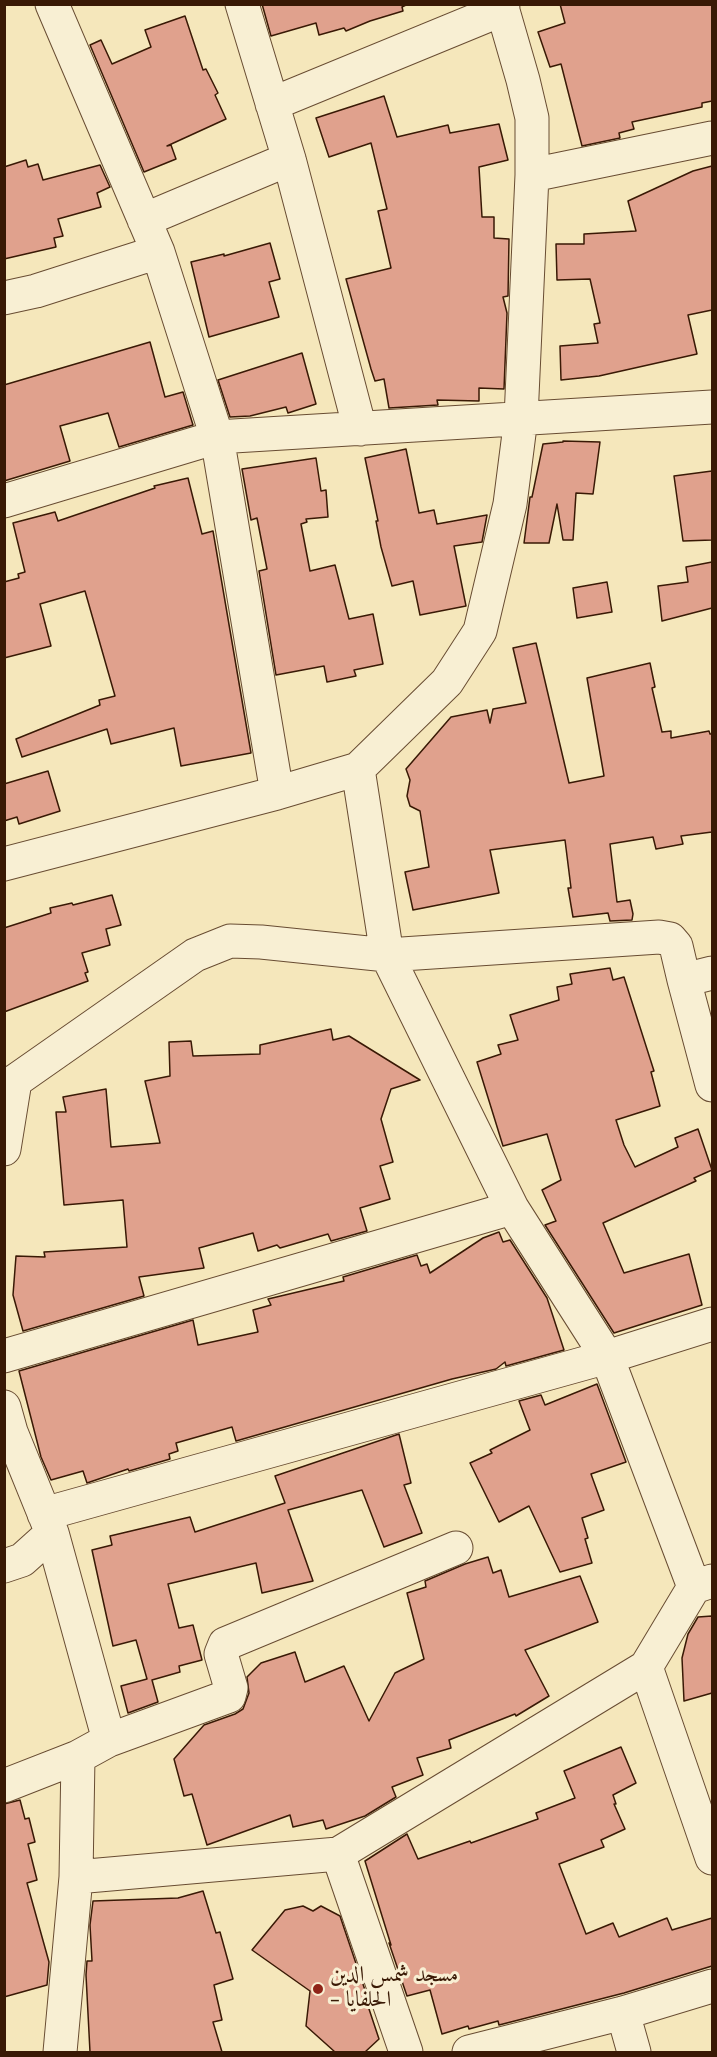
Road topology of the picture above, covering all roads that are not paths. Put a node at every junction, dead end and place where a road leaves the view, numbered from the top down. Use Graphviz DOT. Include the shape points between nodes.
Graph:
graph roads {
  1 [pos="52,4"];
  2 [pos="242,4"];
  3 [pos="502,7"];
  4 [pos="272,104"];
  5 [pos="712,138"];
  6 [pos="289,159"];
  7 [pos="532,175"];
  8 [pos="144,220"];
  9 [pos="158,252"];
  10 [pos="4,298"];
  11 [pos="712,407"];
  12 [pos="521,418"];
  13 [pos="360,429"];
  14 [pos="217,437"];
  15 [pos="4,501"];
  16 [pos="358,769"];
  17 [pos="278,793"];
  18 [pos="4,864"];
  19 [pos="387,955"];
  20 [pos="698,977"];
  21 [pos="10,1083"];
  22 [pos="712,1084"];
  23 [pos="4,1149"];
  24 [pos="512,1208"];
  25 [pos="712,1324"];
  26 [pos="4,1356"];
  27 [pos="607,1357"];
  28 [pos="4,1407"];
  29 [pos="48,1524"];
  30 [pos="456,1548"];
  31 [pos="4,1566"];
  32 [pos="703,1584"];
  33 [pos="646,1667"];
  34 [pos="109,1740"];
  35 [pos="78,1757"];
  36 [pos="4,1786"];
  37 [pos="338,1854"];
  38 [pos="712,1858"];
  39 [pos="76,1877"];
  40 [pos="712,1986"];
  41 [pos="623,2013"];
  42 [pos="60,2052"];
  43 [pos="406,2052"];
  44 [pos="469,2052"];
  45 [pos="634,2052"];
  1 -- 8 [label="street"];
  2 -- 4 [label="street"];
  3 -- 4 [label="street"];
  3 -- 7 [label="street" via="532,118"];
  4 -- 6 [label="street"];
  5 -- 7 [label="street"];
  6 -- 8 [label="street"];
  6 -- 13 [label="street"];
  7 -- 12 [label="street"];
  8 -- 9 [label="street"];
  9 -- 10 [label="street"];
  9 -- 14 [label="street"];
  11 -- 12 [label="street"];
  12 -- 13 [label="street"];
  12 -- 16 [label="street" via="510,504 480,631 447,682"];
  13 -- 14 [label="street"];
  14 -- 15 [label="street"];
  14 -- 17 [label="street"];
  16 -- 17 [label="street"];
  16 -- 19 [label="street"];
  17 -- 18 [label="street"];
  19 -- 20 [label="street" via="659,937 670,939"];
  19 -- 21 [label="street" via="230,941 195,955"];
  19 -- 24 [label="street"];
  20 -- 22 [label="street"];
  21 -- 23 [label="street"];
  24 -- 26 [label="street"];
  24 -- 27 [label="street"];
  25 -- 27 [label="street"];
  27 -- 29 [label="street"];
  27 -- 32 [label="street"];
  28 -- 29 [label="street"];
  29 -- 31 [label="street" via="22,1560"];
  29 -- 34 [label="street"];
  30 -- 34 [label="street" via="225,1644 220,1654 231,1688 229,1696"];
  32 -- 33 [label="street"];
  33 -- 37 [label="street"];
  33 -- 38 [label="street"];
  34 -- 35 [label="street"];
  35 -- 36 [label="street"];
  35 -- 39 [label="street"];
  37 -- 39 [label="street"];
  37 -- 43 [label="street"];
  39 -- 42 [label="street"];
  40 -- 41 [label="street"];
  41 -- 44 [label="street"];
  41 -- 45 [label="street"];
}
